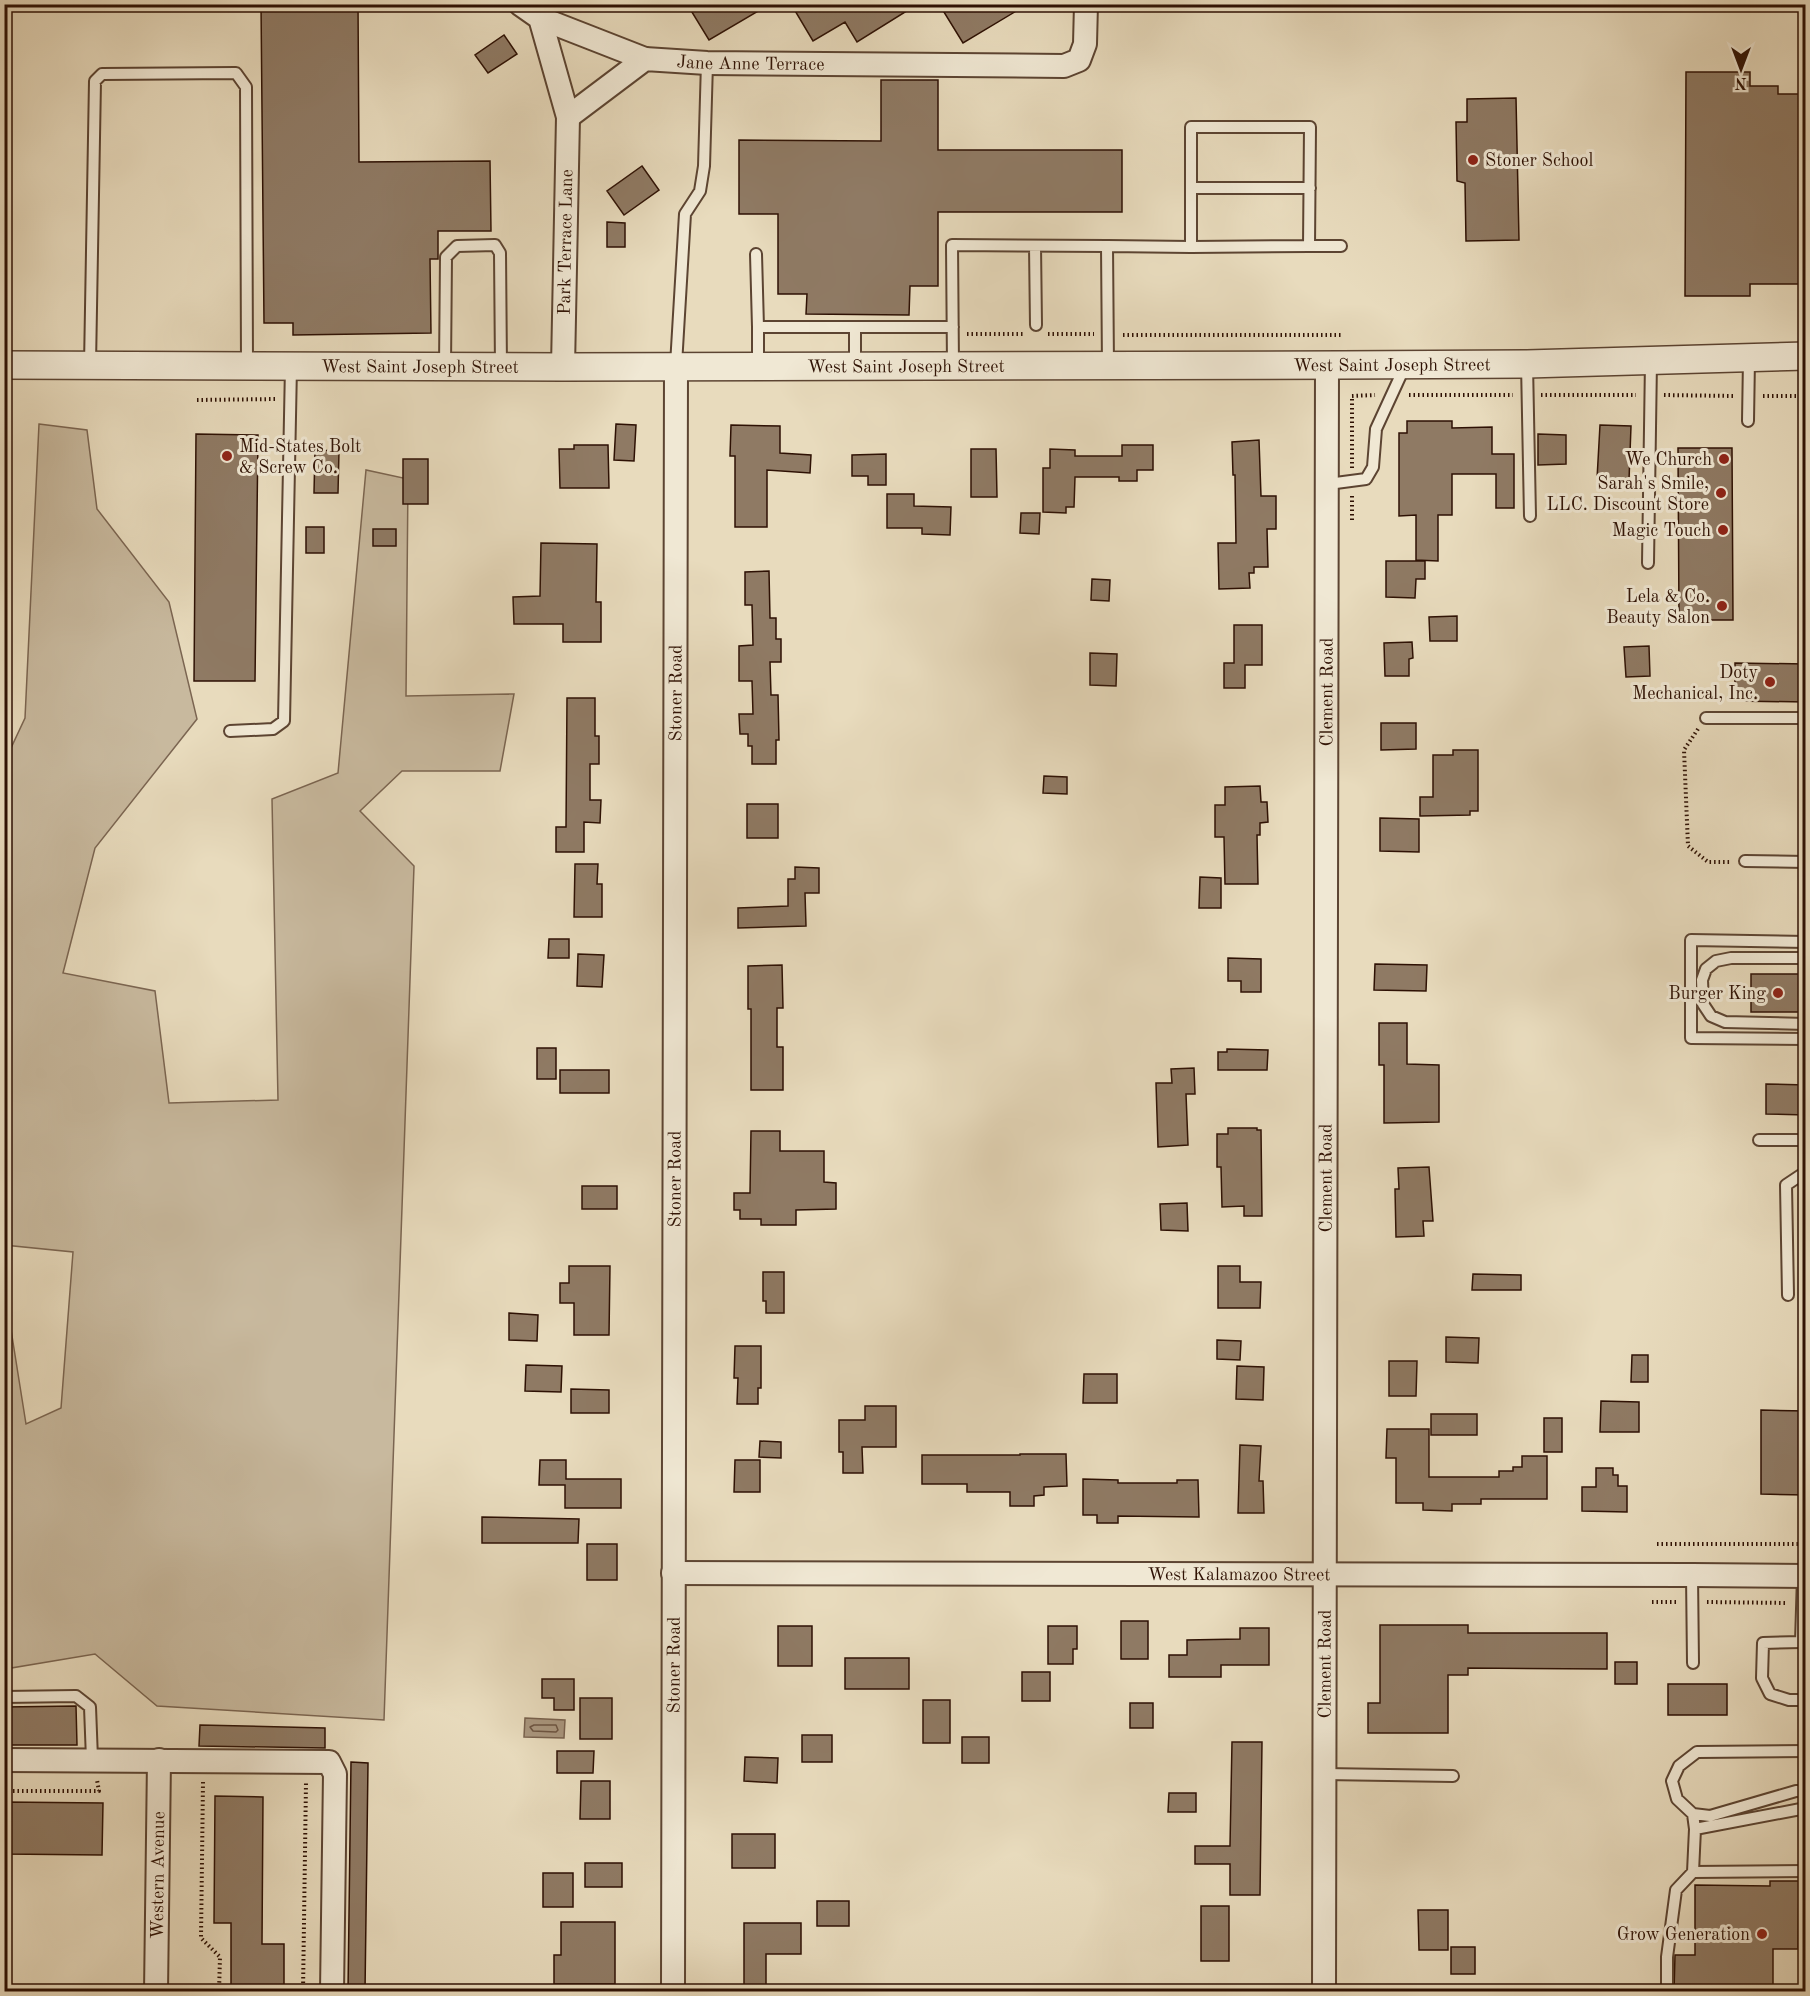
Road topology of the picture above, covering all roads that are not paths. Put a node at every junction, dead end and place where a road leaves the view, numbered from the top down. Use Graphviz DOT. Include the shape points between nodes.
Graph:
graph roads {
  1 [pos="520,4"];
  2 [pos="1086,4"];
  3 [pos="540,18"];
  4 [pos="645,59"];
  5 [pos="707,63"];
  6 [pos="568,117"];
  7 [pos="1191,188"];
  8 [pos="1310,188"];
  9 [pos="1035,246"];
  10 [pos="1107,246"];
  11 [pos="1309,246"];
  12 [pos="1341,246"];
  13 [pos="1191,247"];
  14 [pos="756,254"];
  15 [pos="1036,325"];
  16 [pos="758,327"];
  17 [pos="855,327"];
  18 [pos="953,331"];
  19 [pos="1806,356"];
  20 [pos="1749,359"];
  21 [pos="1651,361"];
  22 [pos="1406,363"];
  23 [pos="1327,364"];
  24 [pos="1527,364"];
  25 [pos="4,365"];
  26 [pos="855,365"];
  27 [pos="953,365"];
  28 [pos="1108,365"];
  29 [pos="90,366"];
  30 [pos="248,366"];
  31 [pos="291,366"];
  32 [pos="445,366"];
  33 [pos="676,366"];
  34 [pos="758,366"];
  35 [pos="501,367"];
  36 [pos="562,367"];
  37 [pos="1748,421"];
  38 [pos="1328,484"];
  39 [pos="1530,516"];
  40 [pos="1648,563"];
  41 [pos="1706,718"];
  42 [pos="1806,718"];
  43 [pos="230,731"];
  44 [pos="1745,861"];
  45 [pos="1806,862"];
  46 [pos="1806,942"];
  47 [pos="1806,958"];
  48 [pos="1806,1024"];
  49 [pos="1806,1039"];
  50 [pos="1759,1140"];
  51 [pos="1806,1140"];
  52 [pos="1806,1174"];
  53 [pos="1788,1295"];
  54 [pos="673,1574"];
  55 [pos="1692,1575"];
  56 [pos="1325,1576"];
  57 [pos="1804,1576"];
  58 [pos="1803,1642"];
  59 [pos="1693,1663"];
  60 [pos="4,1697"];
  61 [pos="1806,1700"];
  62 [pos="1806,1751"];
  63 [pos="92,1759"];
  64 [pos="4,1760"];
  65 [pos="159,1760"];
  66 [pos="1324,1774"];
  67 [pos="1453,1776"];
  68 [pos="1806,1791"];
  69 [pos="1806,1808"];
  70 [pos="1693,1814"];
  71 [pos="1695,1829"];
  72 [pos="1806,1871"];
  73 [pos="1693,1872"];
  74 [pos="156,1992"];
  75 [pos="332,1992"];
  76 [pos="673,1992"];
  77 [pos="1324,1992"];
  78 [pos="1667,1992"];
  1 -- 3 [label="street"];
  2 -- 5 [label="street, Jane Anne Terrace" via="1085,44 1079,60 1064,66"];
  3 -- 4 [label="street, Jane Anne Terrace"];
  3 -- 6 [label="street"];
  4 -- 5 [label="street, Jane Anne Terrace"];
  4 -- 6 [label="street"];
  5 -- 33 [label="lane" via="704,166 700,191 685,214"];
  6 -- 36 [label="street, Park Terrace Lane"];
  7 -- 8 [label="lane"];
  7 -- 8 [label="lane" via="1191,127 1310,127"];
  7 -- 13 [label="lane"];
  8 -- 11 [label="lane"];
  9 -- 10 [label="lane"];
  9 -- 15 [label="lane"];
  9 -- 18 [label="lane" via="952,245"];
  10 -- 13 [label="lane"];
  10 -- 28 [label="lane"];
  11 -- 12 [label="lane"];
  11 -- 13 [label="lane"];
  14 -- 16 [label="lane"];
  16 -- 17 [label="lane"];
  16 -- 34 [label="lane"];
  17 -- 18 [label="lane"];
  17 -- 26 [label="lane"];
  18 -- 27 [label="lane"];
  19 -- 20 [label="street, West Saint Joseph Street"];
  20 -- 21 [label="street, West Saint Joseph Street"];
  20 -- 37 [label="lane"];
  21 -- 24 [label="street, West Saint Joseph Street"];
  21 -- 40 [label="lane"];
  22 -- 23 [label="street, West Saint Joseph Street"];
  22 -- 24 [label="street, West Saint Joseph Street"];
  22 -- 38 [label="lane" via="1376,429 1373,467 1366,479"];
  23 -- 28 [label="street, West Saint Joseph Street"];
  23 -- 38 [label="street, Clement Road"];
  24 -- 39 [label="lane"];
  25 -- 29 [label="street, West Saint Joseph Street"];
  26 -- 27 [label="street, West Saint Joseph Street"];
  26 -- 34 [label="street, West Saint Joseph Street"];
  27 -- 28 [label="street, West Saint Joseph Street"];
  29 -- 30 [label="street, West Saint Joseph Street"];
  29 -- 30 [label="lane" via="95,81 102,74 236,74 246,87"];
  30 -- 31 [label="street, West Saint Joseph Street"];
  31 -- 32 [label="street, West Saint Joseph Street"];
  31 -- 43 [label="lane" via="284,721 273,729"];
  32 -- 35 [label="street, West Saint Joseph Street"];
  32 -- 35 [label="lane" via="446,257 457,246 495,245 500,253"];
  33 -- 34 [label="street, West Saint Joseph Street"];
  33 -- 36 [label="street, West Saint Joseph Street"];
  33 -- 54 [label="street, Stoner Road"];
  35 -- 36 [label="street, West Saint Joseph Street"];
  38 -- 56 [label="street, Clement Road"];
  41 -- 42 [label="lane"];
  44 -- 45 [label="lane"];
  46 -- 49 [label="lane" via="1691,940 1691,1038"];
  47 -- 48 [label="lane" via="1716,961 1706,969 1702,980 1703,1004 1711,1016 1725,1022"];
  50 -- 51 [label="lane"];
  52 -- 53 [label="lane" via="1786,1185"];
  54 -- 56 [label="street, West Kalamazoo Street"];
  54 -- 76 [label="street, Stoner Road"];
  55 -- 56 [label="street, West Kalamazoo Street"];
  55 -- 57 [label="street, West Kalamazoo Street"];
  55 -- 59 [label="lane"];
  56 -- 66 [label="street, Clement Road"];
  57 -- 58 [label="lane"];
  58 -- 61 [label="lane" via="1763,1643 1762,1678 1770,1694"];
  60 -- 63 [label="lane" via="76,1696 90,1707"];
  62 -- 70 [label="lane" via="1696,1752 1679,1766 1672,1781 1677,1799"];
  63 -- 64 [label="street"];
  63 -- 65 [label="street"];
  65 -- 74 [label="street, Western Avenue"];
  65 -- 75 [label="street" via="329,1762 334,1774"];
  66 -- 67 [label="lane"];
  66 -- 77 [label="street, Clement Road"];
  68 -- 70 [label="lane" via="1710,1816"];
  69 -- 71 [label="lane"];
  70 -- 71 [label="lane"];
  71 -- 73 [label="lane"];
  72 -- 73 [label="lane"];
  73 -- 78 [label="lane" via="1676,1890 1667,1957"];
}
